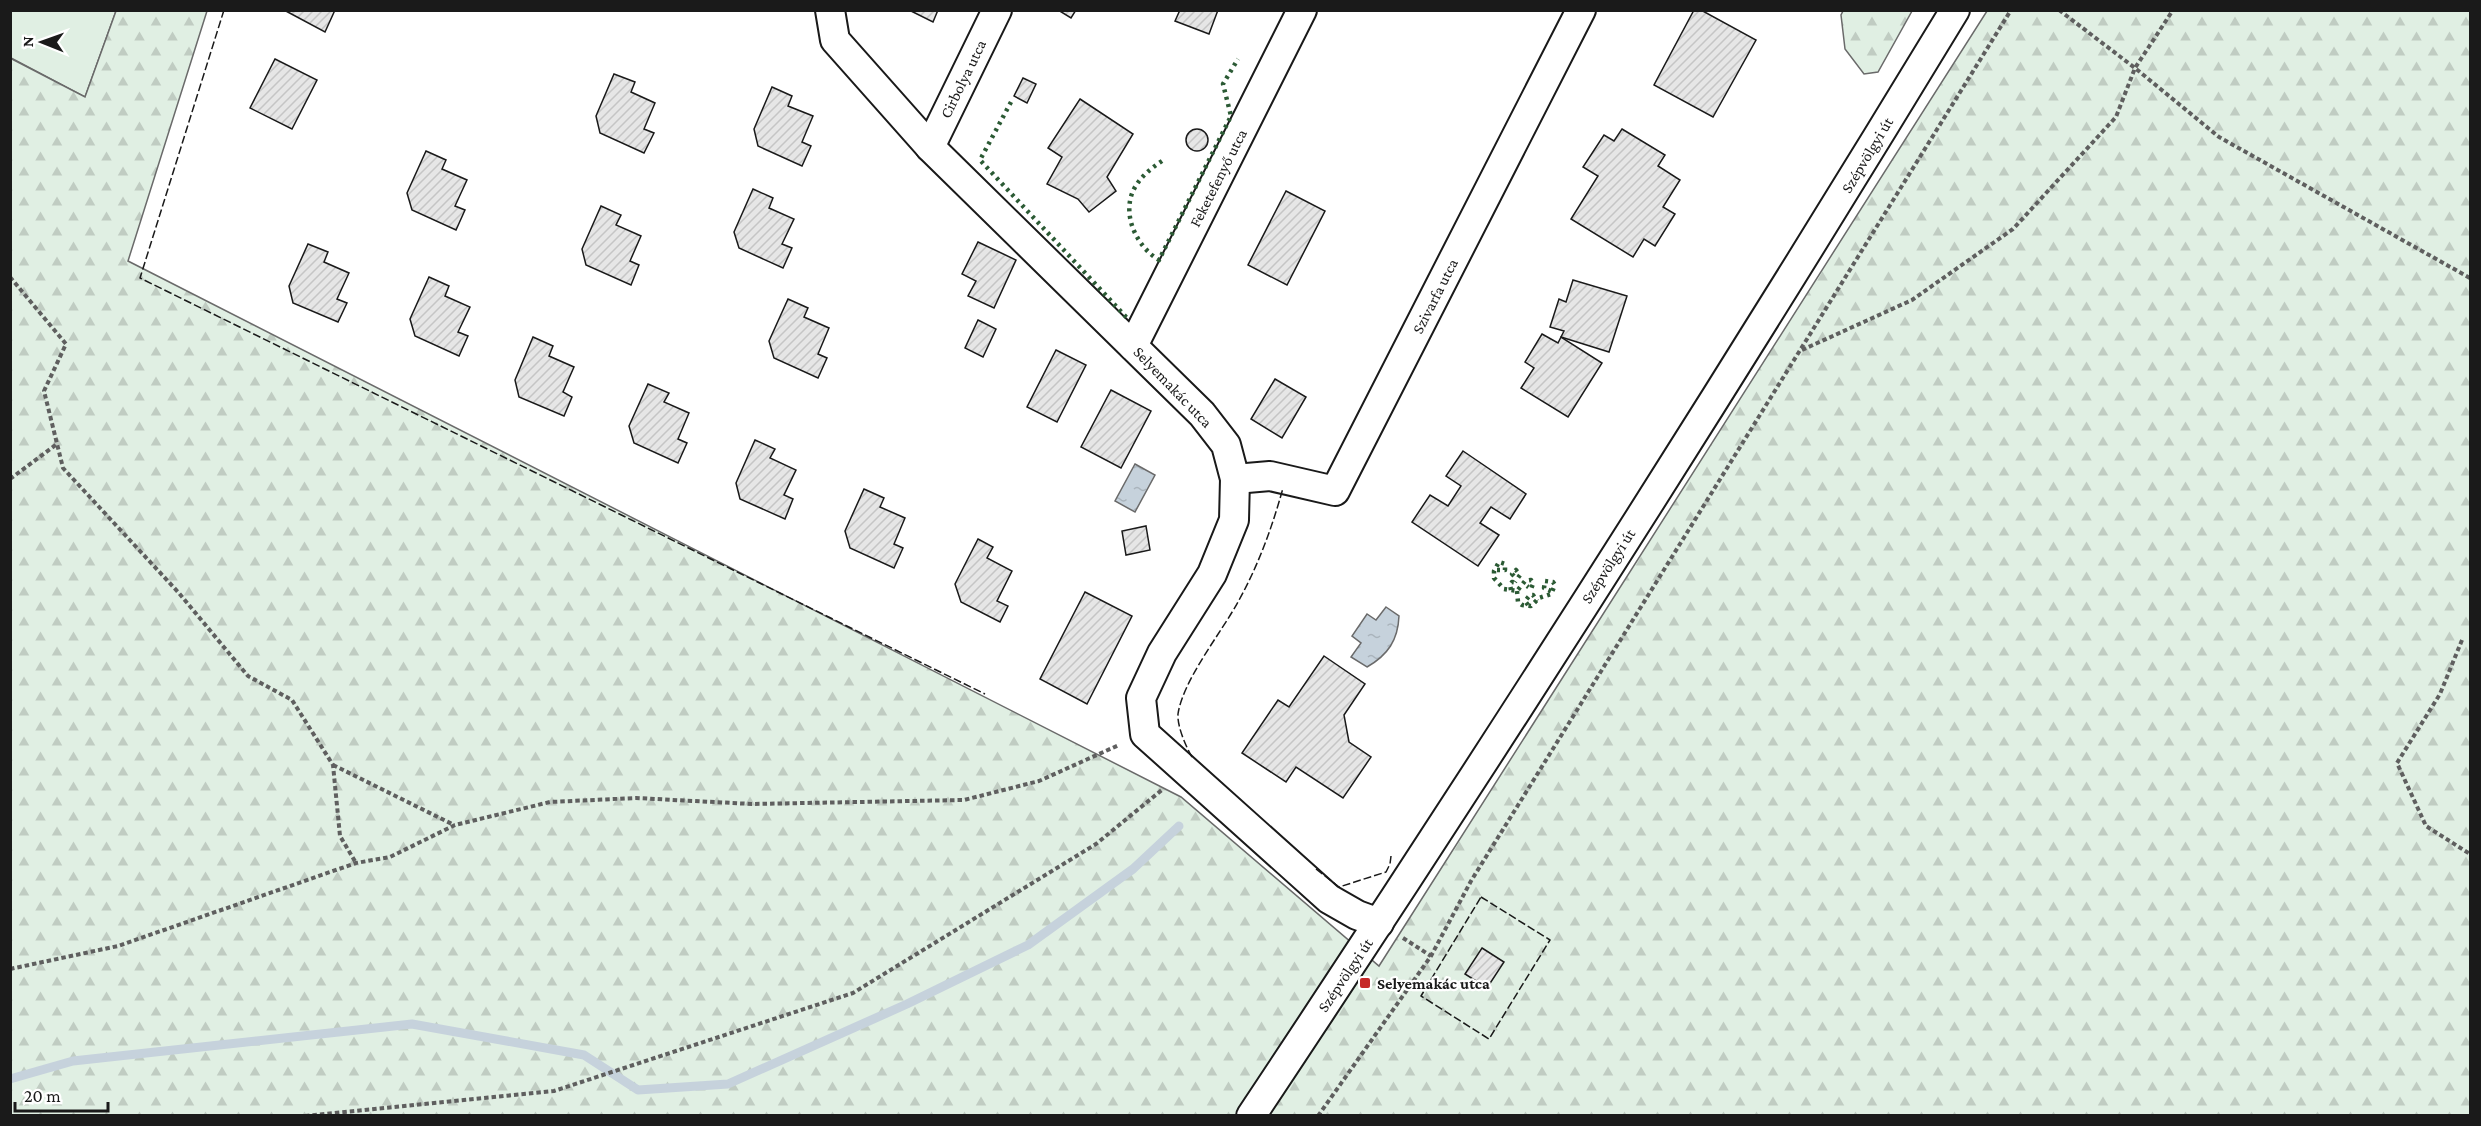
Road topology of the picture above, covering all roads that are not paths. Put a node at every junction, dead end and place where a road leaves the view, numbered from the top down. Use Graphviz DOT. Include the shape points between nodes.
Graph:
graph roads {
  1 [pos="830,10"];
  2 [pos="996,10"];
  3 [pos="1302,10"];
  4 [pos="1581,10"];
  5 [pos="1955,10"];
  6 [pos="930,147"];
  7 [pos="1133,346"];
  8 [pos="1235,479"];
  9 [pos="1379,923"];
  10 [pos="1251,1116"];
  1 -- 6 [label="street, Selyemakác utca" via="835,40"];
  2 -- 6 [label="street, Cirbolya utca"];
  3 -- 7 [label="street, Feketefenyő utca"];
  4 -- 8 [label="street, Szivarfa utca" via="1335,491 1270,476"];
  5 -- 9 [label="street, Szépvölgyi út" via="1804,259"];
  6 -- 7 [label="street, Selyemakác utca"];
  7 -- 8 [label="street, Selyemakác utca" via="1208,421 1226,445"];
  8 -- 9 [label="street, Selyemakác utca" via="1234,520 1212,574 1162,653 1141,698 1145,734 1329,899"];
  9 -- 10 [label="street, Szépvölgyi út"];
}
